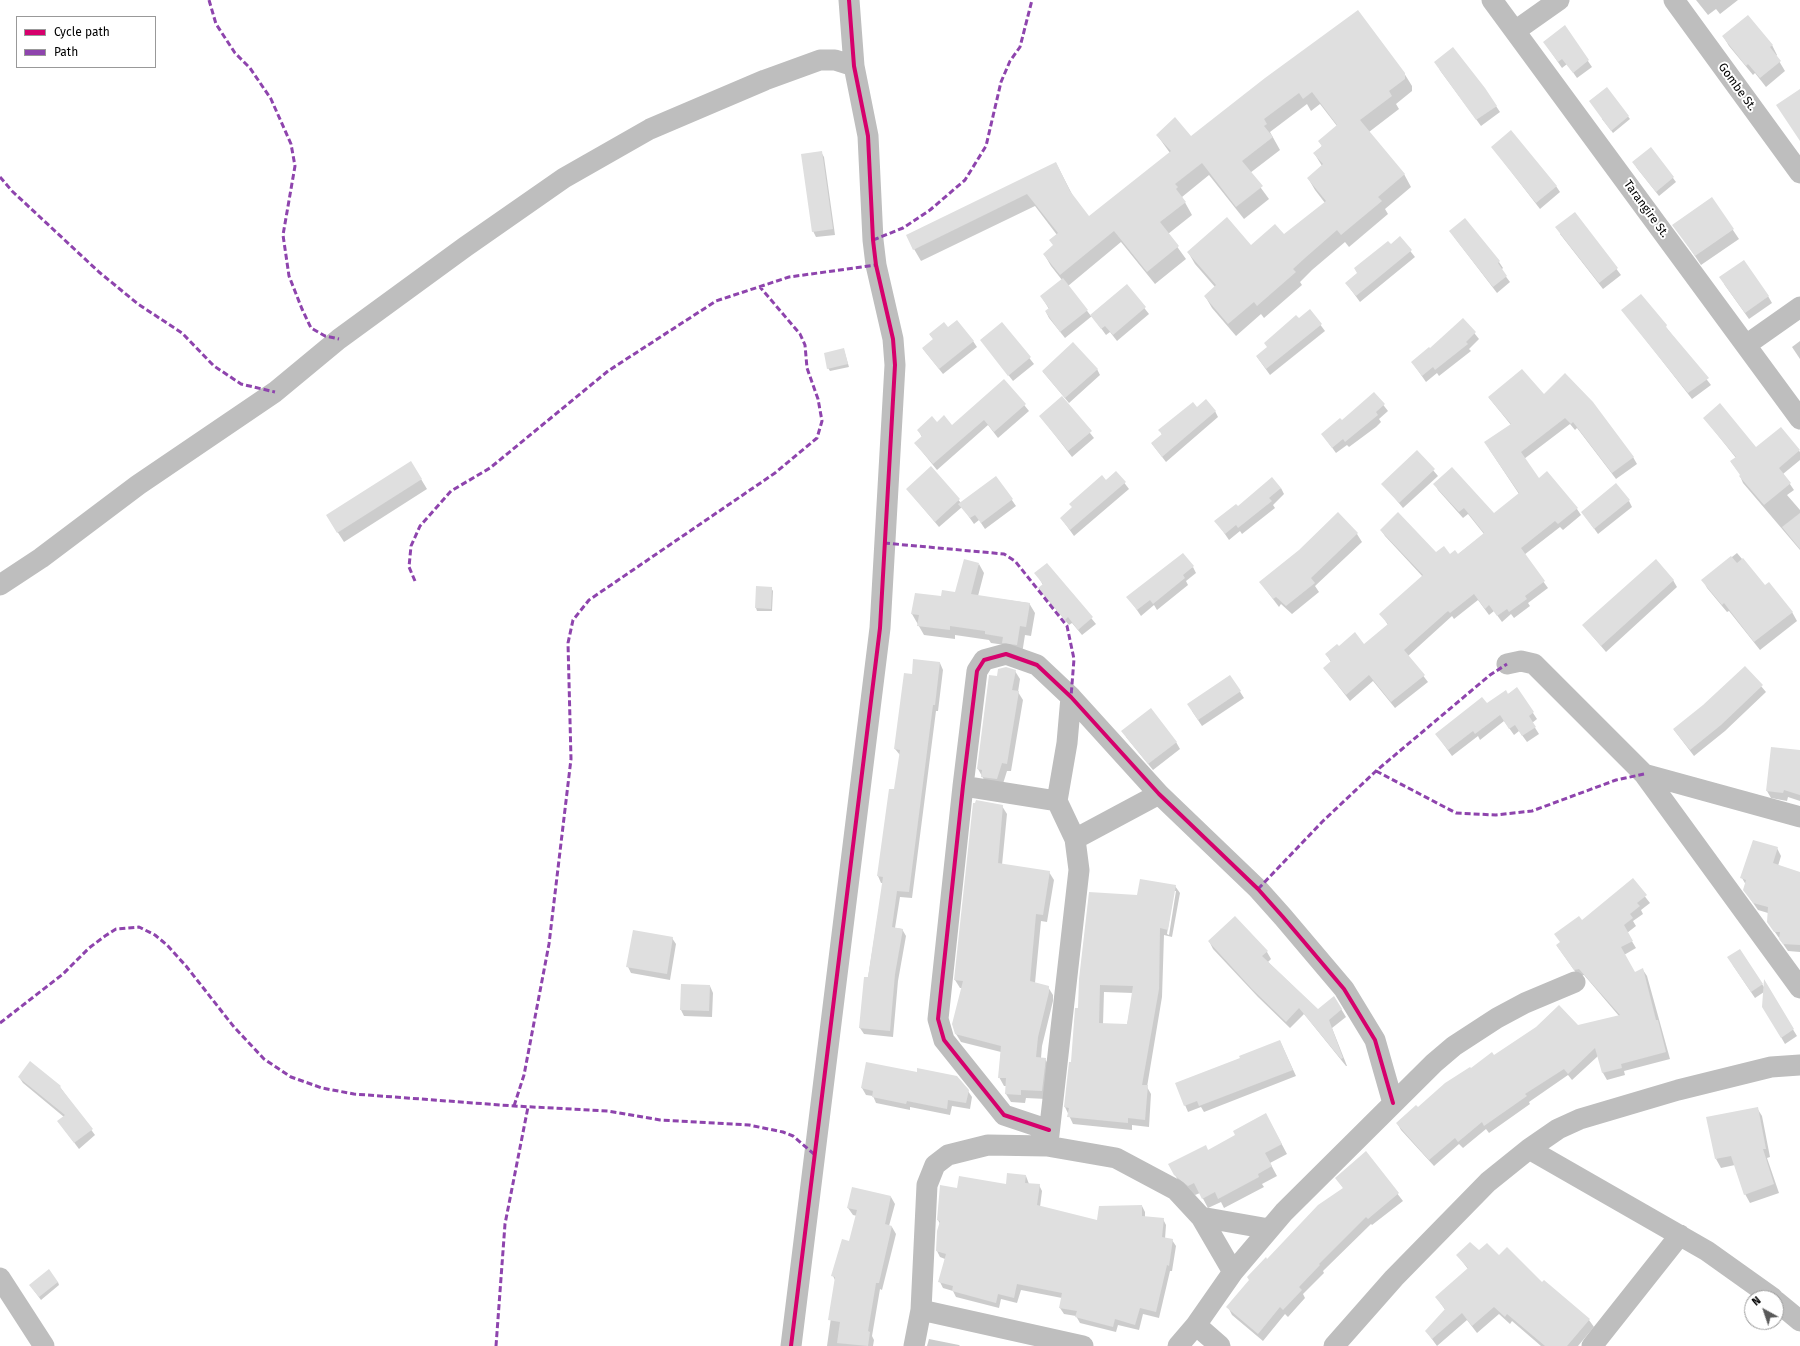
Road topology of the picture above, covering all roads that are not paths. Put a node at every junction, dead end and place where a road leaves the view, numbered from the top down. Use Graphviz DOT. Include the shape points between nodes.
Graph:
graph roads {
  1 [pos="849,0"];
  2 [pos="1492,0"];
  3 [pos="1559,0"];
  4 [pos="1674,0"];
  5 [pos="1515,30"];
  6 [pos="854,66"];
  7 [pos="1800,173"];
  8 [pos="1800,307"];
  9 [pos="1746,345"];
  10 [pos="1800,419"];
  11 [pos="0,585"];
  12 [pos="1507,664"];
  13 [pos="1072,697"];
  14 [pos="1644,774"];
  15 [pos="963,786"];
  16 [pos="1159,794"];
  17 [pos="1057,802"];
  18 [pos="1800,817"];
  19 [pos="1075,839"];
  20 [pos="1575,982"];
  21 [pos="1800,988"];
  22 [pos="1800,1065"];
  23 [pos="1393,1103"];
  24 [pos="1048,1138"];
  25 [pos="1529,1149"];
  26 [pos="1201,1218"];
  27 [pos="1269,1229"];
  28 [pos="1680,1235"];
  29 [pos="1233,1272"];
  30 [pos="0,1278"];
  31 [pos="1762,1290"];
  32 [pos="1784,1307"];
  33 [pos="921,1310"];
  34 [pos="1800,1322"];
  35 [pos="1196,1325"];
  36 [pos="1029,1340"];
  37 [pos="44,1346"];
  38 [pos="791,1346"];
  39 [pos="914,1346"];
  40 [pos="1083,1346"];
  41 [pos="1178,1346"];
  42 [pos="1220,1346"];
  43 [pos="1334,1346"];
  44 [pos="1592,1346"];
  1 -- 6 [label="street"];
  2 -- 5 [label="street, Tarangire St."];
  3 -- 5 [label="street"];
  4 -- 7 [label="street, Gombe St."];
  5 -- 9 [label="street, Tarangire St."];
  6 -- 11 [label="street" via="835,60 820,60 765,80 650,130 564,178 339,339 275,392"];
  6 -- 38 [label="street" via="868,136 876,265 893,339 895,365 880,628"];
  8 -- 9 [label="street"];
  9 -- 10 [label="street, Tarangire St."];
  12 -- 14 [label="street" via="1521,661 1534,664"];
  13 -- 15 [label="street" via="1037,665 1006,654 984,660 977,671"];
  13 -- 16 [label="street"];
  13 -- 17 [label="street"];
  14 -- 18 [label="street"];
  14 -- 21 [label="street"];
  15 -- 17 [label="street"];
  15 -- 24 [label="street" via="938,1019 944,1040 1004,1115"];
  16 -- 19 [label="street"];
  16 -- 23 [label="street" via="1258,889 1344,989 1375,1040"];
  17 -- 19 [label="street"];
  19 -- 24 [label="street" via="1078,870"];
  20 -- 23 [label="street" via="1525,1002 1496,1018 1454,1046"];
  22 -- 25 [label="street" via="1771,1067 1678,1090 1580,1119 1558,1129"];
  23 -- 27 [label="street"];
  24 -- 26 [label="street" via="1116,1158 1176,1190"];
  24 -- 33 [label="street" via="988,1145 948,1155 934,1165 927,1185"];
  25 -- 28 [label="street"];
  25 -- 43 [label="street" via="1488,1182 1394,1278"];
  26 -- 27 [label="street"];
  26 -- 29 [label="street"];
  27 -- 29 [label="street"];
  28 -- 31 [label="street"];
  28 -- 44 [label="street"];
  29 -- 35 [label="street"];
  30 -- 37 [label="street"];
  32 -- 34 [label="street"];
  33 -- 36 [label="street"];
  33 -- 39 [label="street"];
  35 -- 41 [label="street"];
  35 -- 42 [label="street"];
  36 -- 40 [label="street"];
}
